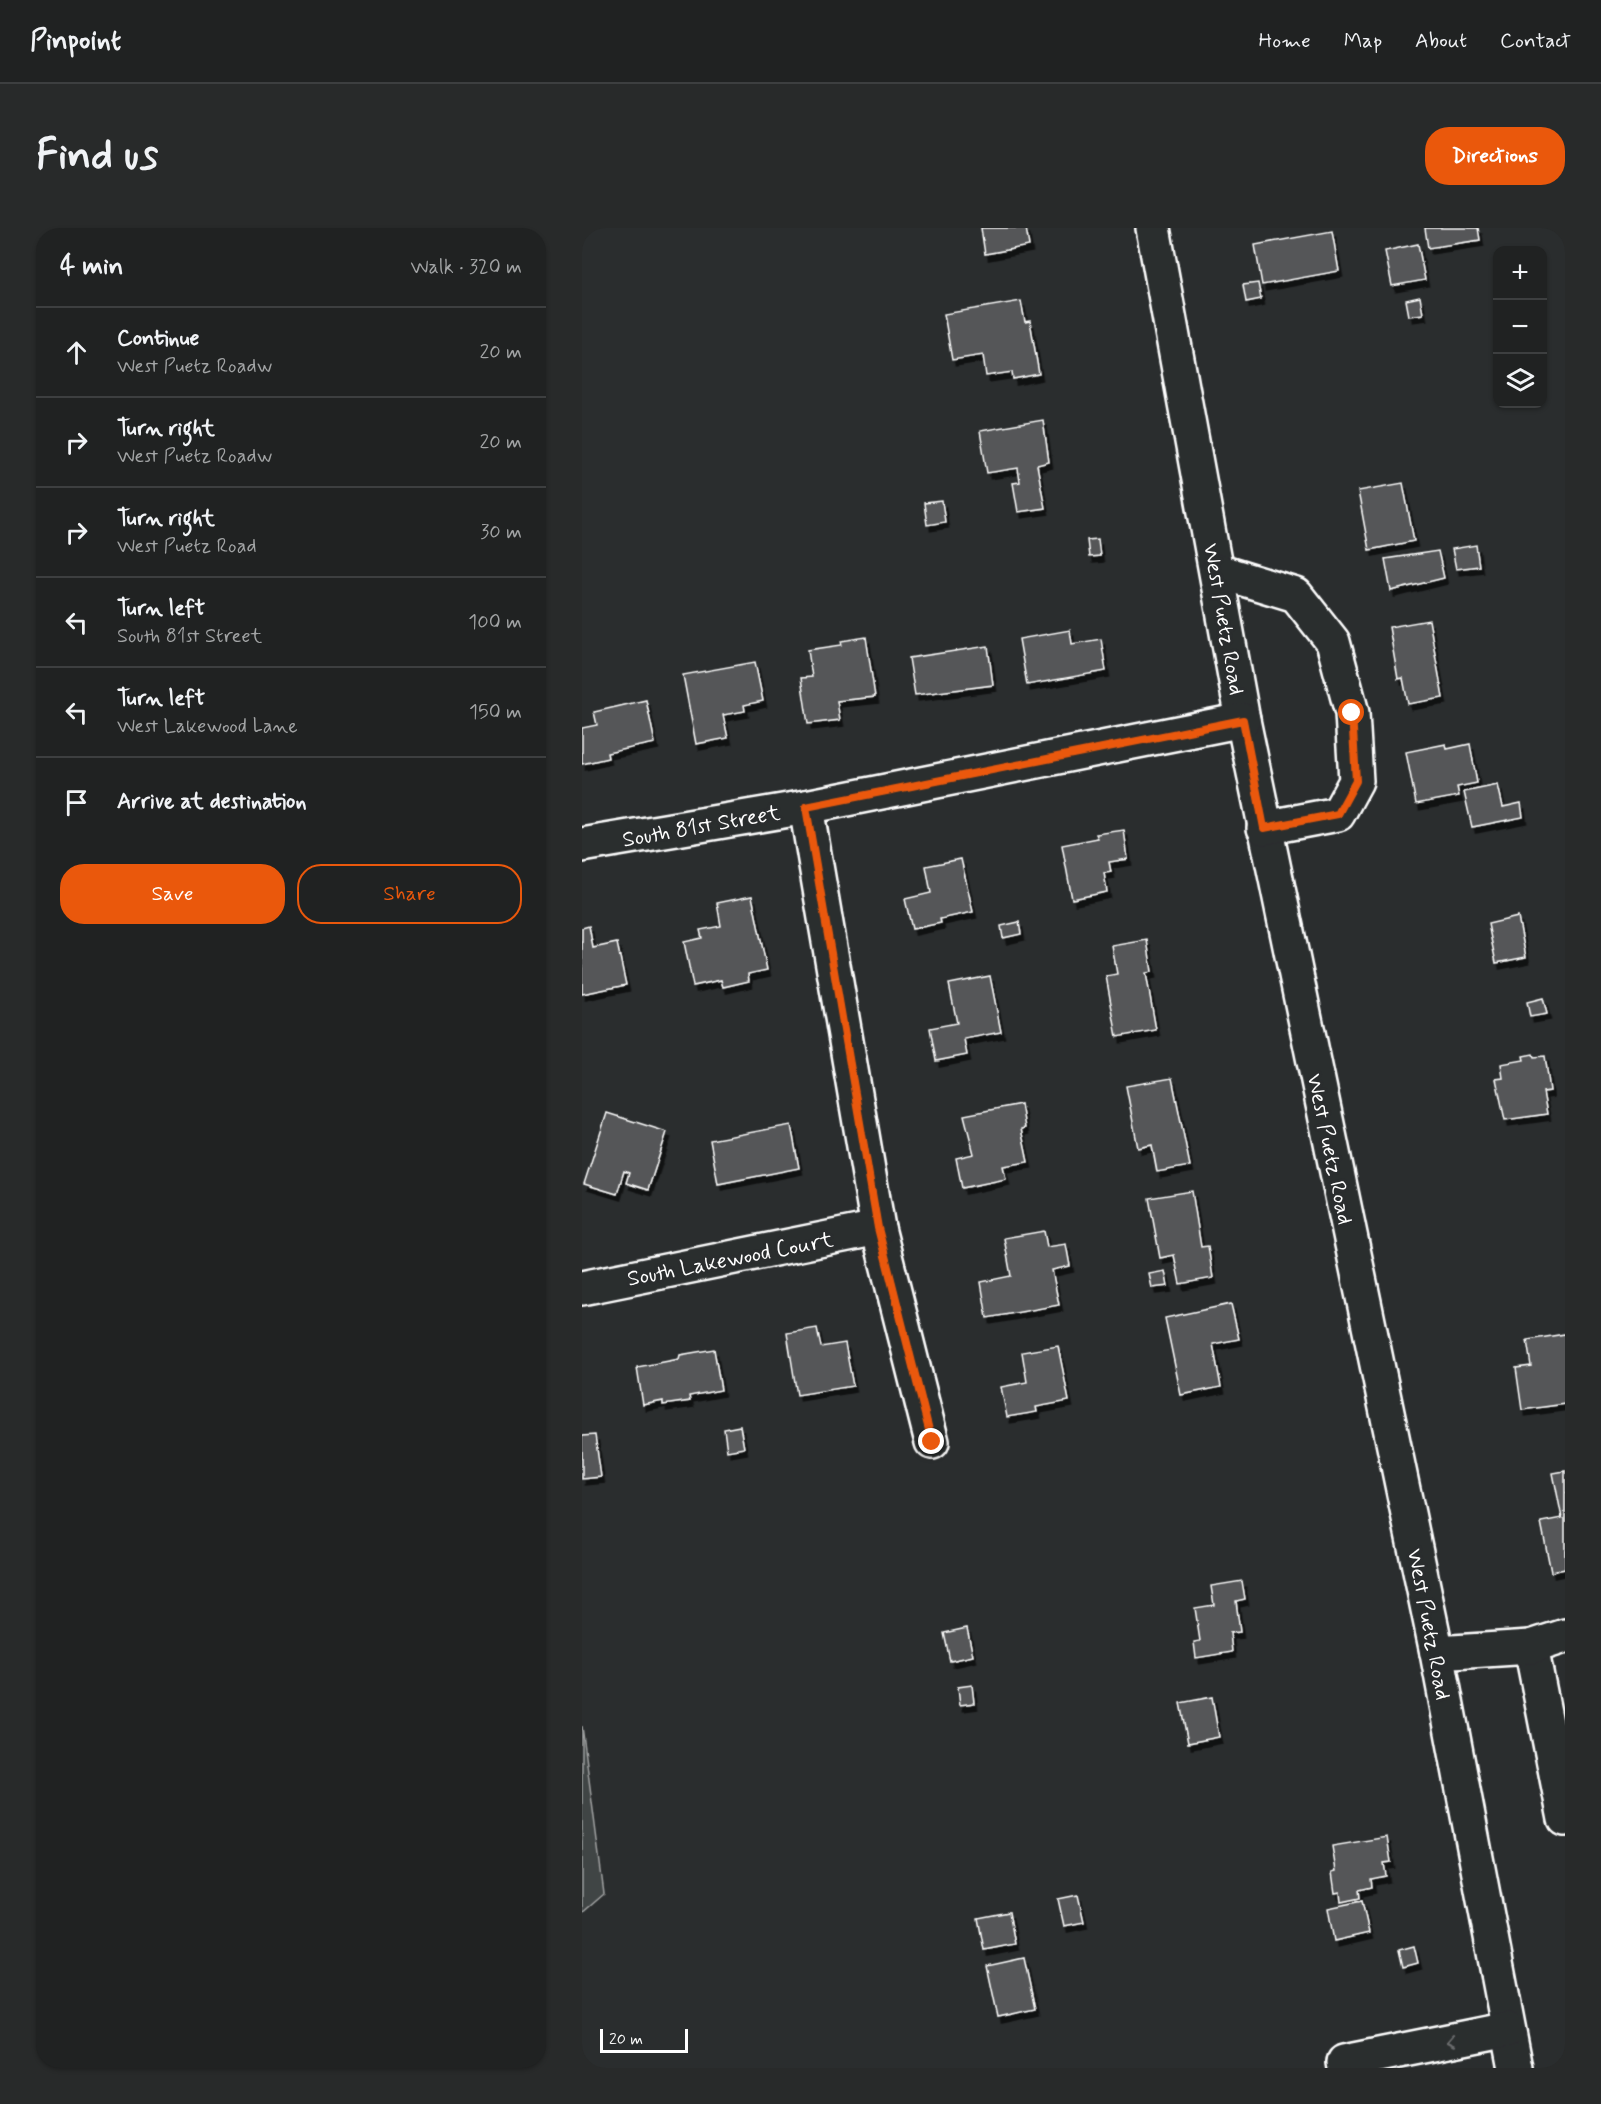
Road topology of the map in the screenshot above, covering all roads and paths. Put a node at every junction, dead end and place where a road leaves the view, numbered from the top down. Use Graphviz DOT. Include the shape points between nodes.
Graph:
graph roads {
  1 [pos="1153,228"];
  2 [pos="1217,571"];
  3 [pos="1243,720"];
  4 [pos="806,807"];
  5 [pos="1264,828"];
  6 [pos="582,845"];
  7 [pos="878,1228"];
  8 [pos="582,1288"];
  9 [pos="932,1442"];
  10 [pos="1565,1635"];
  11 [pos="1531,1647"];
  12 [pos="1437,1653"];
  13 [pos="1565,1819"];
  14 [pos="1508,2029"];
  15 [pos="1345,2068"];
  16 [pos="1516,2068"];
  1 -- 2 [label="street, West Puetz Road"];
  2 -- 3 [label="street, West Puetz Road"];
  2 -- 5 [label="street" via="1296,595 1333,642 1352,713 1356,781 1338,814"];
  3 -- 4 [label="street, South 81st Street"];
  3 -- 5 [label="street, West Puetz Road"];
  4 -- 6 [label="street, South 81st Street"];
  4 -- 7 [label="street"];
  5 -- 12 [label="street, West Puetz Road"];
  7 -- 8 [label="street, South Lakewood Court"];
  7 -- 9 [label="street"];
  10 -- 11 [label="street"];
  11 -- 12 [label="street"];
  11 -- 13 [label="street"];
  12 -- 14 [label="street, West Puetz Road"];
  14 -- 15 [label="street, one-way" via="1344,2062"];
  14 -- 16 [label="street, West Puetz Road"];
}
